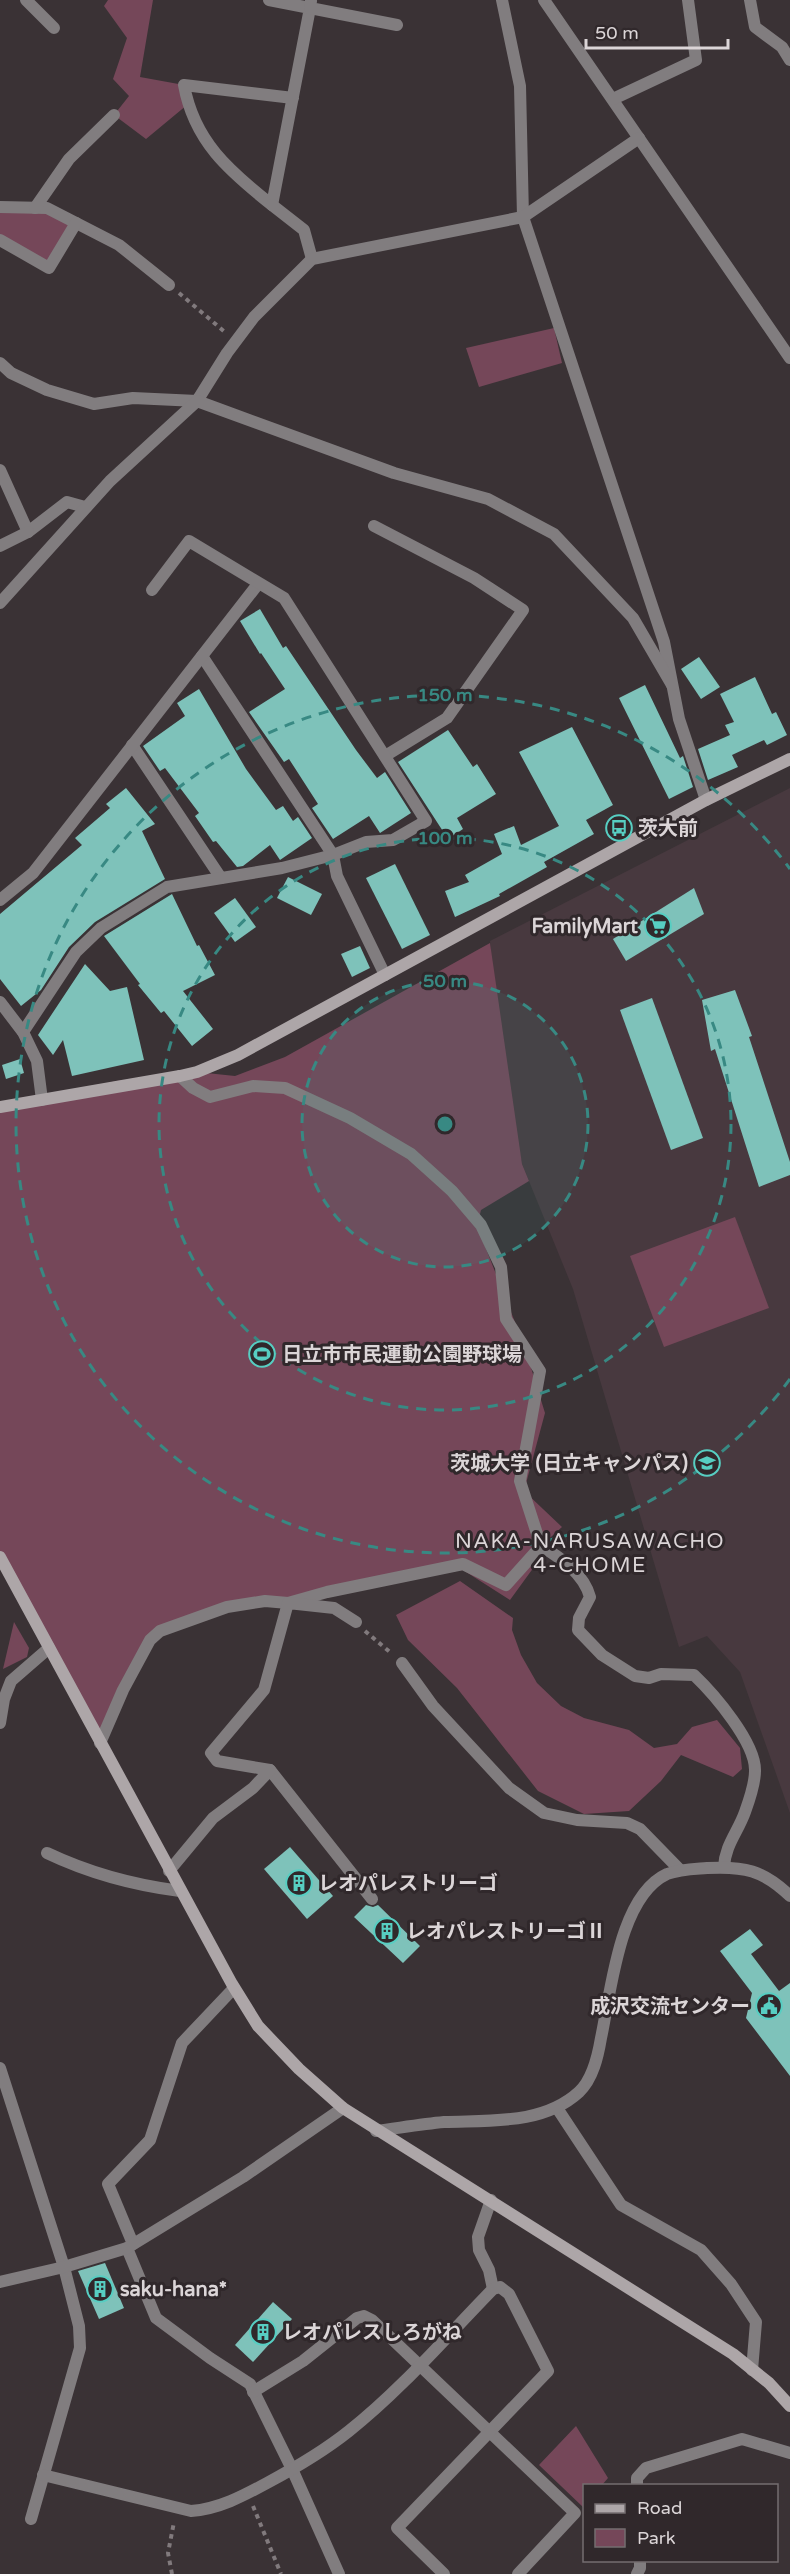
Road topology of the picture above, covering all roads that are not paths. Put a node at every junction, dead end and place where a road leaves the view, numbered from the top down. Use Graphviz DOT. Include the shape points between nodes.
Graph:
graph roads {
  1 [pos="26,0"];
  2 [pos="269,0"];
  3 [pos="502,0"];
  4 [pos="544,0"];
  5 [pos="688,0"];
  6 [pos="750,0"];
  7 [pos="311,4"];
  8 [pos="398,26"];
  9 [pos="54,28"];
  10 [pos="790,60"];
  11 [pos="293,98"];
  12 [pos="613,99"];
  13 [pos="114,116"];
  14 [pos="639,138"];
  15 [pos="272,205"];
  16 [pos="0,207"];
  17 [pos="36,208"];
  18 [pos="524,217"];
  19 [pos="76,223"];
  20 [pos="0,240"];
  21 [pos="312,258"];
  22 [pos="169,285"];
  23 [pos="790,358"];
  24 [pos="0,363"];
  25 [pos="197,401"];
  26 [pos="0,470"];
  27 [pos="85,507"];
  28 [pos="374,526"];
  29 [pos="28,532"];
  30 [pos="0,546"];
  31 [pos="258,584"];
  32 [pos="152,591"];
  33 [pos="0,603"];
  34 [pos="202,656"];
  35 [pos="672,685"];
  36 [pos="132,745"];
  37 [pos="385,756"];
  38 [pos="790,759"];
  39 [pos="706,800"];
  40 [pos="333,855"];
  41 [pos="221,878"];
  42 [pos="0,900"];
  43 [pos="385,975"];
  44 [pos="0,1002"];
  45 [pos="23,1032"];
  46 [pos="180,1076"];
  47 [pos="42,1100"];
  48 [pos="0,1107"];
  49 [pos="541,1546"];
  50 [pos="0,1557"];
  51 [pos="288,1603"];
  52 [pos="356,1622"];
  53 [pos="49,1648"];
  54 [pos="402,1663"];
  55 [pos="0,1723"];
  56 [pos="100,1743"];
  57 [pos="270,1770"];
  58 [pos="46,1853"];
  59 [pos="724,1867"];
  60 [pos="680,1870"];
  61 [pos="169,1871"];
  62 [pos="180,1891"];
  63 [pos="790,1896"];
  64 [pos="372,1899"];
  65 [pos="234,1988"];
  66 [pos="0,2068"];
  67 [pos="343,2108"];
  68 [pos="558,2108"];
  69 [pos="376,2131"];
  70 [pos="491,2200"];
  71 [pos="130,2246"];
  72 [pos="64,2267"];
  73 [pos="0,2282"];
  74 [pos="493,2289"];
  75 [pos="420,2365"];
  76 [pos="752,2370"];
  77 [pos="254,2392"];
  78 [pos="790,2406"];
  79 [pos="490,2432"];
  80 [pos="790,2453"];
  81 [pos="292,2469"];
  82 [pos="43,2475"];
  83 [pos="637,2484"];
  84 [pos="31,2519"];
  85 [pos="339,2574"];
  86 [pos="444,2574"];
  87 [pos="518,2574"];
  1 -- 9 [label="street"];
  2 -- 7 [label="street"];
  3 -- 18 [label="street" via="520,86"];
  4 -- 12 [label="street"];
  5 -- 12 [label="street" via="696,60"];
  6 -- 10 [label="street" via="755,27 782,47"];
  7 -- 8 [label="street"];
  7 -- 11 [label="street"];
  11 -- 15 [label="street"];
  11 -- 15 [label="street" via="184,85 187,105 208,146"];
  12 -- 14 [label="street"];
  13 -- 17 [label="street" via="69,159"];
  14 -- 18 [label="street"];
  14 -- 23 [label="street"];
  15 -- 21 [label="street" via="304,230"];
  16 -- 17 [label="street"];
  17 -- 19 [label="street" via="47,208"];
  18 -- 21 [label="street"];
  18 -- 35 [label="street" via="663,642"];
  19 -- 20 [label="street" via="49,268"];
  19 -- 22 [label="street" via="119,245"];
  21 -- 25 [label="street" via="254,317"];
  24 -- 25 [label="street" via="11,373 47,390 94,404 134,398"];
  25 -- 27 [label="street"];
  25 -- 35 [label="street" via="394,473 488,499 554,534 633,618"];
  26 -- 29 [label="street"];
  27 -- 29 [label="street" via="67,502"];
  27 -- 33 [label="street"];
  28 -- 37 [label="street" via="474,578 523,610 447,718"];
  29 -- 30 [label="street"];
  31 -- 32 [label="street" via="189,541"];
  31 -- 34 [label="street"];
  31 -- 37 [label="street" via="284,598"];
  34 -- 36 [label="street"];
  34 -- 40 [label="street"];
  35 -- 39 [label="street"];
  36 -- 41 [label="street"];
  36 -- 42 [label="street" via="33,873"];
  37 -- 40 [label="street" via="426,821 393,840 366,842"];
  38 -- 39 [label="street"];
  39 -- 43 [label="street"];
  40 -- 41 [label="street"];
  40 -- 43 [label="street" via="337,876"];
  41 -- 45 [label="street" via="167,887 101,928 76,952"];
  43 -- 46 [label="street" via="258,1046"];
  44 -- 45 [label="street"];
  45 -- 47 [label="street" via="37,1061"];
  46 -- 47 [label="street"];
  46 -- 49 [label="street" via="210,1096 253,1086 285,1088 350,1118 411,1154 452,1191 481,1225 501,1267 506,1319 540,1371 520,1481"];
  47 -- 48 [label="street"];
  49 -- 51 [label="street" via="506,1585 464,1564"];
  49 -- 59 [label="street" via="586,1584 590,1597 579,1618 578,1630 602,1655 635,1676 694,1675 712,1692 747,1743 755,1770 746,1811 724,1852"];
  50 -- 53 [label="street"];
  51 -- 52 [label="street" via="334,1608"];
  51 -- 56 [label="street" via="265,1601 227,1607 160,1632 150,1640"];
  51 -- 57 [label="street" via="264,1690 211,1753 217,1761"];
  53 -- 55 [label="street" via="11,1681"];
  53 -- 56 [label="street"];
  54 -- 60 [label="street" via="433,1706 509,1788 544,1813 640,1828"];
  56 -- 61 [label="street"];
  57 -- 61 [label="street" via="213,1818"];
  57 -- 64 [label="street"];
  58 -- 62 [label="street" via="96,1874"];
  59 -- 60 [label="street"];
  59 -- 63 [label="street" via="756,1871"];
  60 -- 68 [label="street" via="648,1888 629,1917 596,2063 581,2090"];
  61 -- 62 [label="street"];
  62 -- 65 [label="street"];
  65 -- 67 [label="street" via="258,2026"];
  65 -- 71 [label="street" via="182,2043 150,2140 108,2184"];
  66 -- 72 [label="street"];
  67 -- 69 [label="street"];
  67 -- 71 [label="street" via="243,2177"];
  68 -- 69 [label="street" via="503,2120 441,2122"];
  68 -- 76 [label="street" via="621,2205 700,2250 731,2284 756,2322"];
  69 -- 70 [label="street"];
  70 -- 74 [label="street" via="478,2237"];
  70 -- 76 [label="street" via="733,2354"];
  71 -- 72 [label="street"];
  71 -- 77 [label="street" via="156,2318 250,2385"];
  72 -- 73 [label="street"];
  72 -- 82 [label="street" via="79,2326 80,2348"];
  74 -- 75 [label="street"];
  74 -- 79 [label="street" via="501,2287 509,2294 549,2371"];
  75 -- 77 [label="street" via="364,2316"];
  75 -- 79 [label="street"];
  75 -- 81 [label="street" via="347,2433"];
  76 -- 78 [label="street"];
  77 -- 81 [label="street"];
  79 -- 86 [label="street" via="397,2528"];
  79 -- 87 [label="street" via="575,2512"];
  80 -- 83 [label="street" via="742,2439 646,2468"];
  81 -- 82 [label="street" via="210,2510 191,2511"];
  81 -- 85 [label="street"];
  82 -- 84 [label="street"];
}
